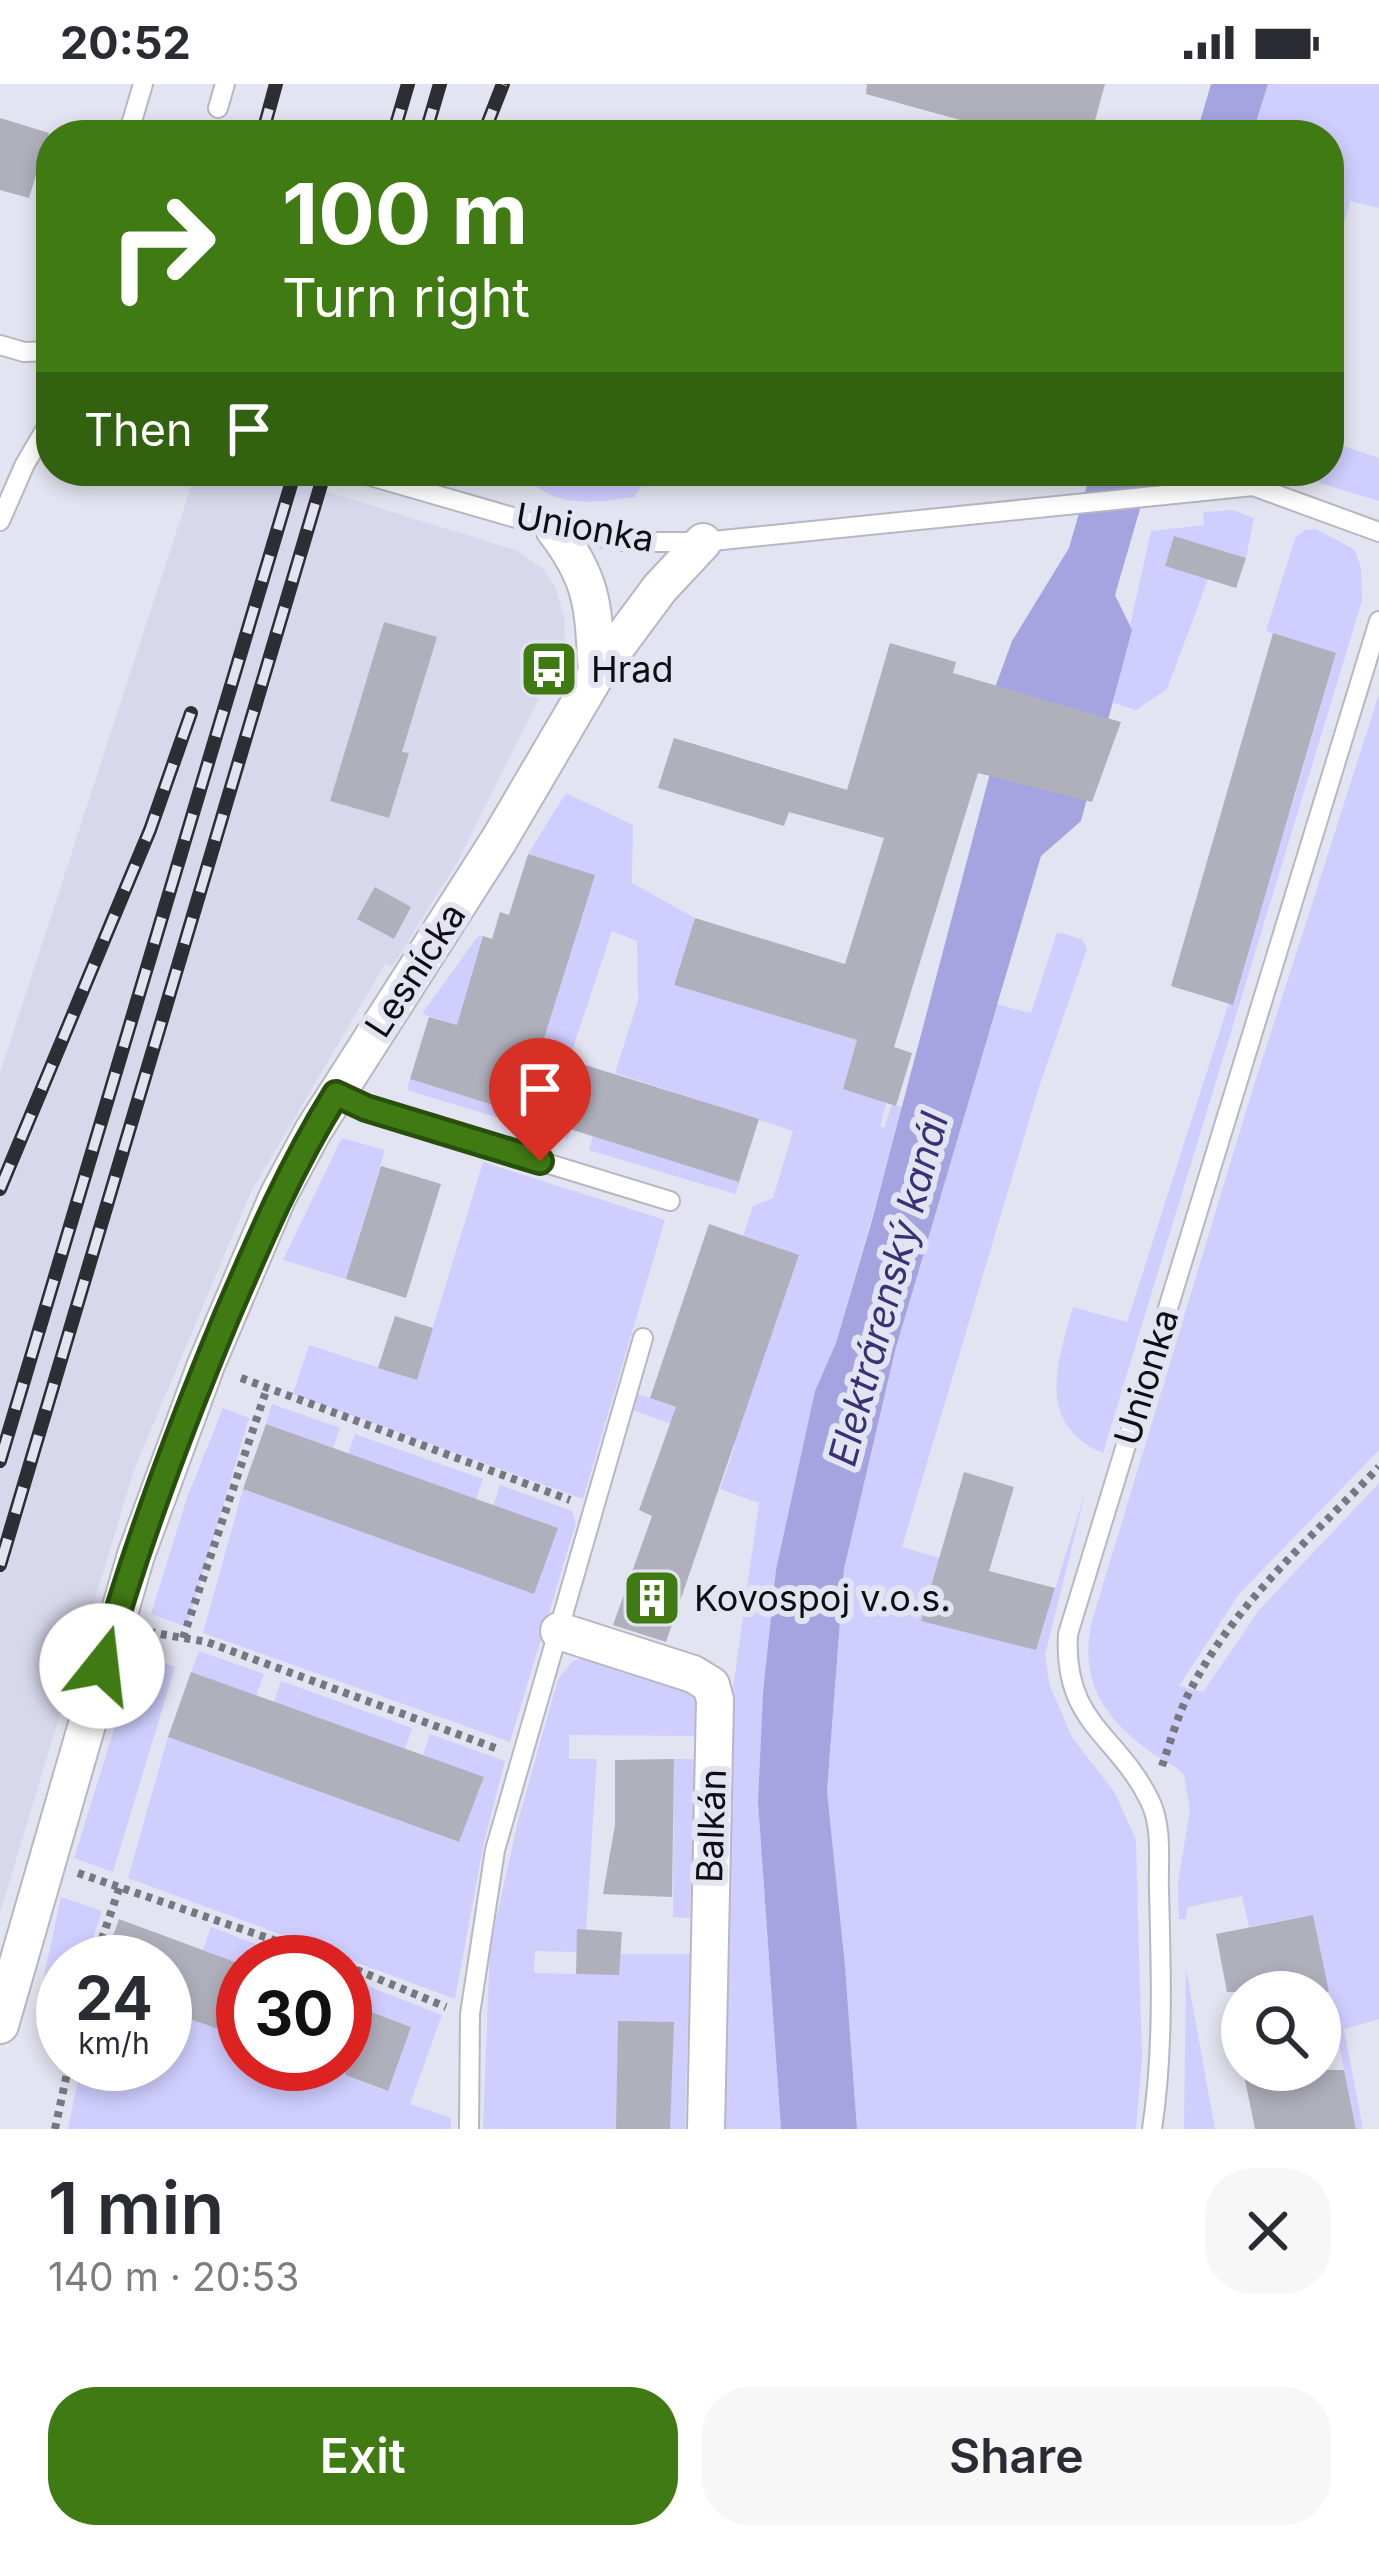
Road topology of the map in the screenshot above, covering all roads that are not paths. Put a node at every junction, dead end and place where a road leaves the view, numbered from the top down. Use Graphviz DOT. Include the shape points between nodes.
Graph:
graph roads {
  1 [pos="143,84"];
  2 [pos="225,84"];
  3 [pos="218,108"];
  4 [pos="132,120"];
  5 [pos="0,345"];
  6 [pos="36,352"];
  7 [pos="36,445"];
  8 [pos="405,486"];
  9 [pos="0,521"];
  10 [pos="554,529"];
  11 [pos="1379,532"];
  12 [pos="703,542"];
  13 [pos="1379,621"];
  14 [pos="597,673"];
  15 [pos="336,1094"];
  16 [pos="670,1201"];
  17 [pos="643,1338"];
  18 [pos="559,1631"];
  19 [pos="0,2025"];
  20 [pos="469,2129"];
  21 [pos="706,2129"];
  22 [pos="1152,2129"];
  1 -- 4 [label="lane"];
  2 -- 3 [label="lane"];
  5 -- 6 [label="lane"];
  7 -- 9 [label="lane"];
  8 -- 10 [label="lane, Unionka"];
  10 -- 12 [label="lane, Unionka" via="627,542"];
  10 -- 14 [label="street" via="581,563"];
  11 -- 12 [label="lane, Unionka" via="1253,486"];
  12 -- 14 [label="street"];
  13 -- 22 [label="lane, Unionka" via="1068,1634 1071,1687 1150,1801 1158,1828"];
  14 -- 15 [label="street, Lesnícka"];
  15 -- 16 [label="lane"];
  15 -- 19 [label="street, Lesnícka" via="278,1196 206,1365 113,1626"];
  17 -- 18 [label="lane"];
  18 -- 20 [label="lane" via="495,1850 470,2014"];
  18 -- 21 [label="street, Balkán" via="711,1685"];
}
